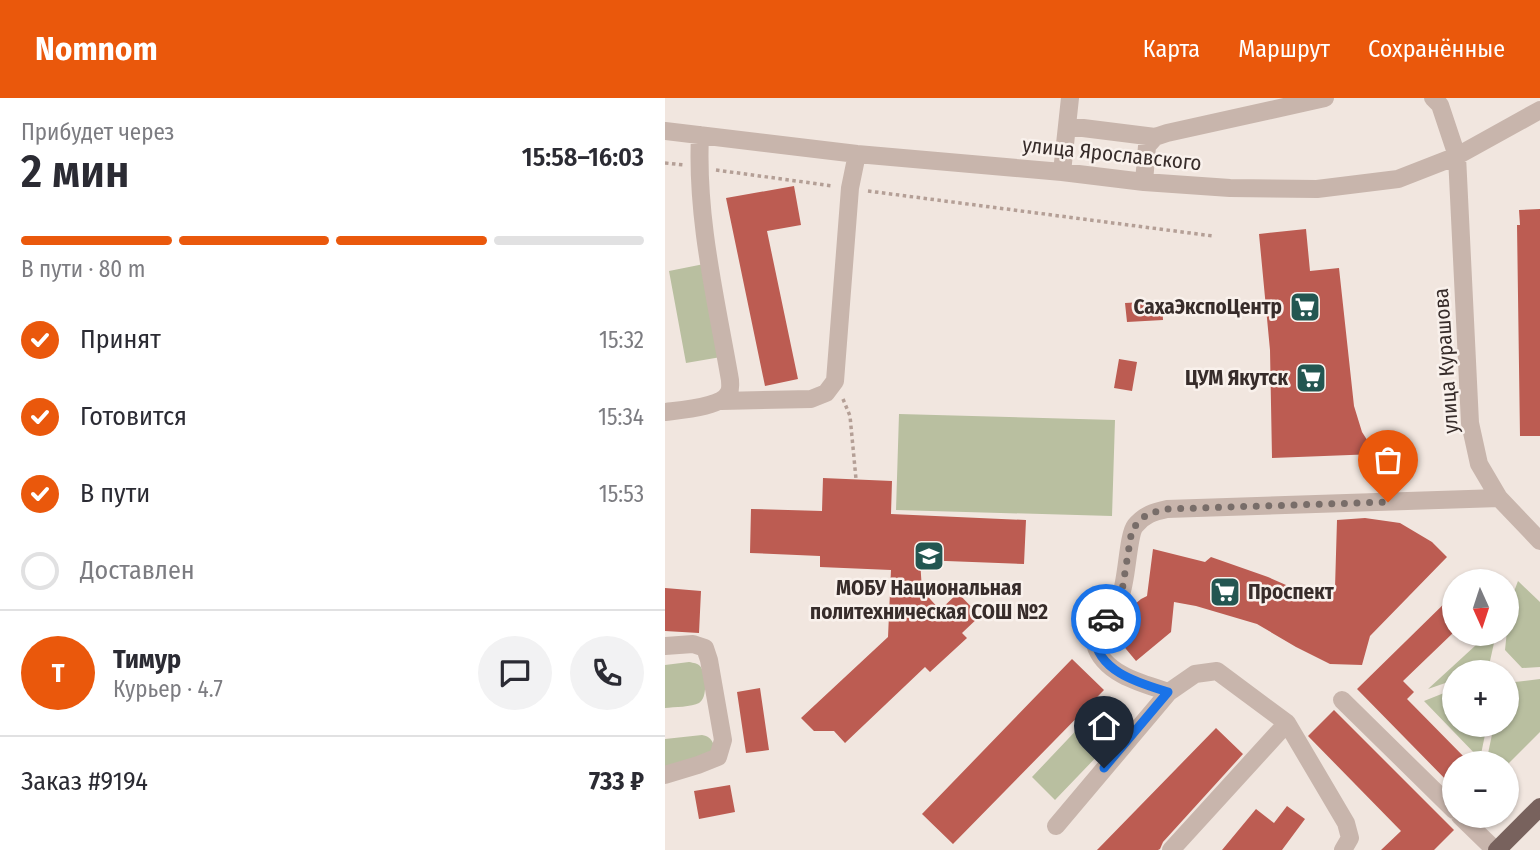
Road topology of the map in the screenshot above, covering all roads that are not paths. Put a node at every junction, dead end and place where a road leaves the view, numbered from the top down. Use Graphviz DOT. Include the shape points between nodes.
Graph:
graph roads {
  1 [pos="1070,98"];
  2 [pos="1325,98"];
  3 [pos="1433,98"];
  4 [pos="1540,110"];
  5 [pos="1067,126"];
  6 [pos="665,131"];
  7 [pos="700,135"];
  8 [pos="1155,137"];
  9 [pos="857,154"];
  10 [pos="1457,156"];
  11 [pos="1062,172"];
  12 [pos="1144,182"];
  13 [pos="720,401"];
  14 [pos="665,412"];
  15 [pos="1499,498"];
  16 [pos="1540,541"];
  17 [pos="665,646"];
  18 [pos="1168,692"];
  19 [pos="1342,700"];
  20 [pos="1287,723"];
  21 [pos="665,775"];
  22 [pos="1442,798"];
  23 [pos="1540,807"];
  24 [pos="1056,826"];
  25 [pos="1473,828"];
  26 [pos="1171,850"];
  27 [pos="1343,850"];
  28 [pos="1496,850"];
  1 -- 5 [label="street"];
  2 -- 8 [label="street"];
  3 -- 10 [label="street, улица Курашова" via="1440,105"];
  4 -- 10 [label="street, улица Ярославского"];
  5 -- 8 [label="street"];
  5 -- 11 [label="street"];
  6 -- 7 [label="street, улица Ярославского"];
  7 -- 9 [label="street, улица Ярославского"];
  7 -- 13 [label="street" via="701,209 730,380 729,392"];
  8 -- 12 [label="street" via="1147,146"];
  9 -- 11 [label="street, улица Ярославского"];
  9 -- 13 [label="street" via="850,188 835,381 826,393 811,400"];
  10 -- 12 [label="street, улица Ярославского" via="1398,179 1317,189"];
  10 -- 15 [label="street, улица Курашова" via="1470,423 1479,464"];
  11 -- 12 [label="street, улица Ярославского"];
  13 -- 14 [label="street"];
  15 -- 16 [label="street, улица Курашова"];
  15 -- 18 [label="street" via="1167,509 1147,514 1132,529 1122,591 1116,608 1094,636 1095,645 1117,672"];
  17 -- 21 [label="street" via="705,648 723,740 718,757"];
  18 -- 20 [label="street" via="1195,674 1217,671"];
  18 -- 24 [label="street"];
  19 -- 22 [label="street"];
  20 -- 26 [label="street"];
  20 -- 27 [label="street" via="1346,823 1350,838"];
  23 -- 28 [label="main road"];
  25 -- 28 [label="street"];
}
